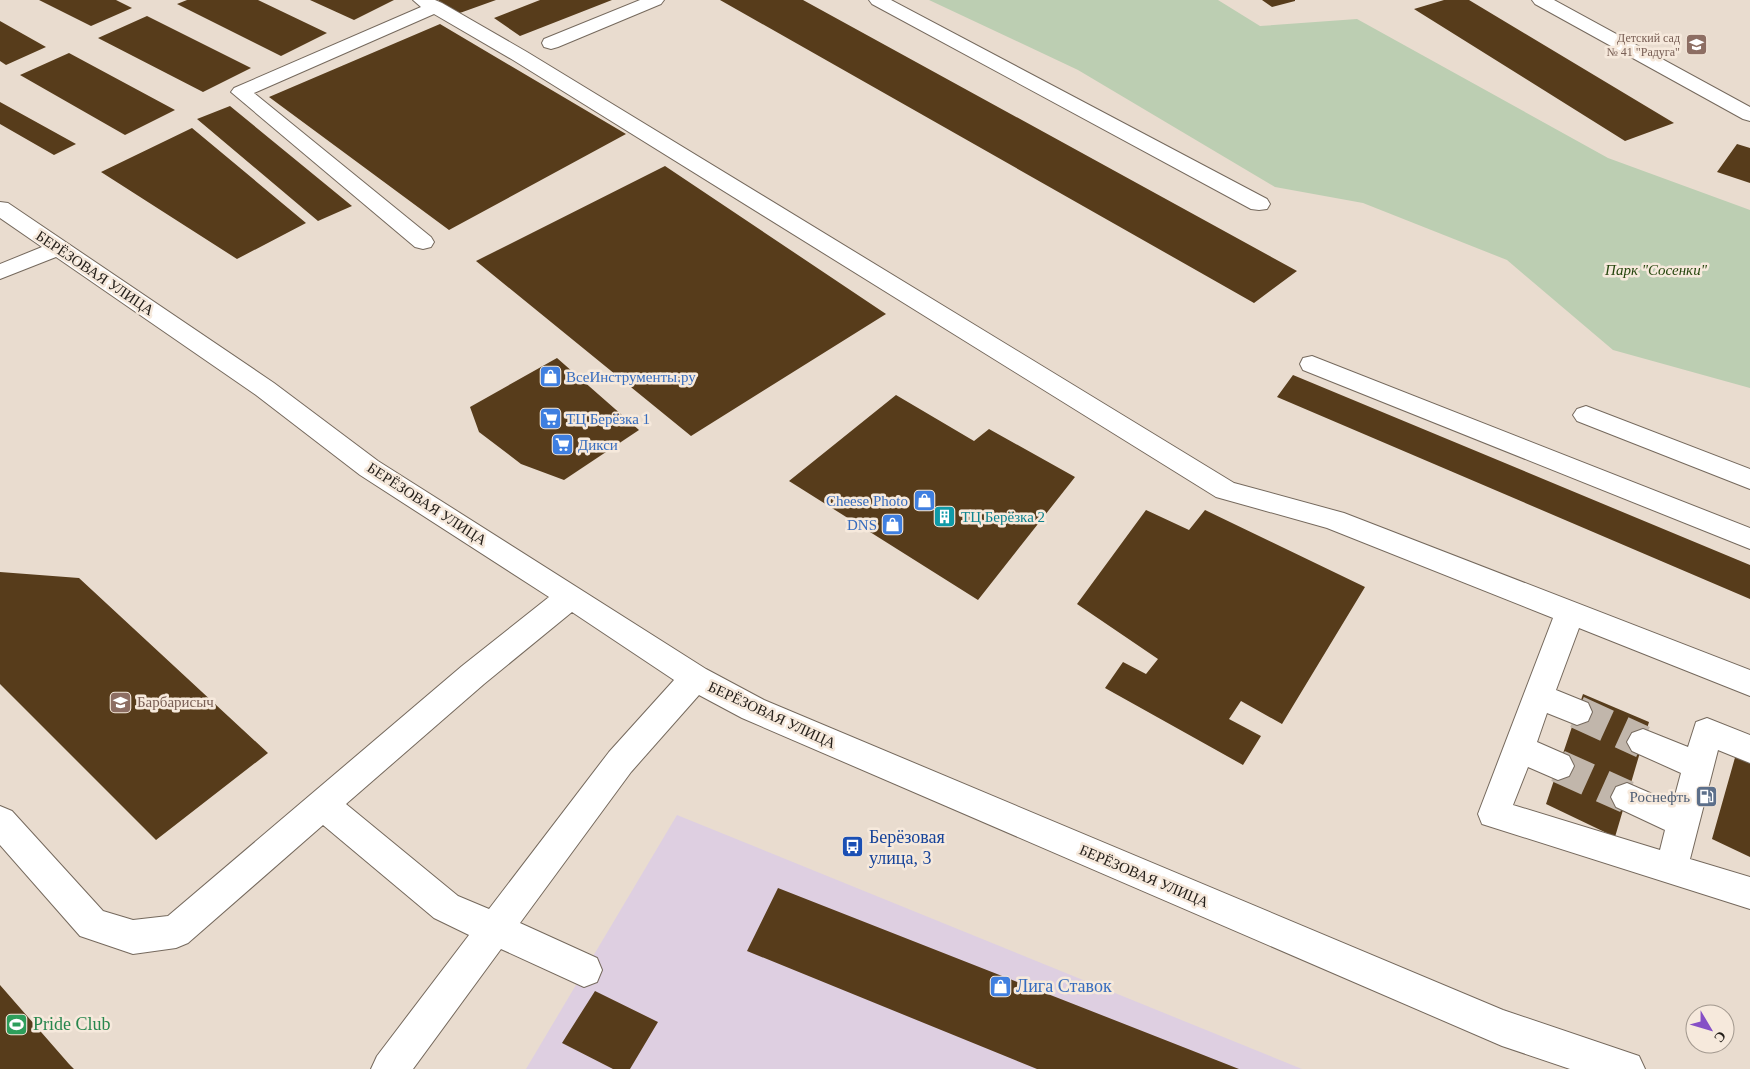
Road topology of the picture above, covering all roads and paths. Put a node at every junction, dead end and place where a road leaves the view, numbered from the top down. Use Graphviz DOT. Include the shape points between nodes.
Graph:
graph roads {
  1 [pos="655,0"];
  2 [pos="878,0"];
  3 [pos="1541,0"];
  4 [pos="429,3"];
  5 [pos="552,43"];
  6 [pos="1750,115"];
  7 [pos="1259,204"];
  8 [pos="0,208"];
  9 [pos="424,242"];
  10 [pos="58,248"];
  11 [pos="0,272"];
  12 [pos="1312,364"];
  13 [pos="1586,415"];
  14 [pos="1750,479"];
  15 [pos="1750,539"];
  16 [pos="570,597"];
  17 [pos="1570,612"];
  18 [pos="695,678"];
  19 [pos="1750,683"];
  20 [pos="1538,696"];
  21 [pos="1577,712"];
  22 [pos="1644,742"];
  23 [pos="1519,748"];
  24 [pos="1750,749"];
  25 [pos="1558,766"];
  26 [pos="1699,766"];
  27 [pos="1627,797"];
  28 [pos="323,805"];
  29 [pos="0,821"];
  30 [pos="1683,823"];
  31 [pos="1671,869"];
  32 [pos="1750,892"];
  33 [pos="494,930"];
  34 [pos="584,970"];
  35 [pos="390,1069"];
  36 [pos="1626,1069"];
  1 -- 5 [label="street"];
  2 -- 7 [label="street"];
  3 -- 6 [label="street"];
  4 -- 9 [label="street" via="241,92"];
  4 -- 17 [label="street" via="1225,490 1334,520"];
  8 -- 10 [label="street, БЕРЁЗОВАЯ УЛИЦА"];
  10 -- 11 [label="street"];
  10 -- 16 [label="street, БЕРЁЗОВАЯ УЛИЦА" via="265,389 369,468"];
  12 -- 15 [label="street"];
  13 -- 14 [label="street"];
  16 -- 18 [label="street, БЕРЁЗОВАЯ УЛИЦА"];
  16 -- 28 [label="street" via="473,675"];
  17 -- 19 [label="street"];
  17 -- 20 [label="street"];
  18 -- 33 [label="street" via="620,762"];
  18 -- 36 [label="street, БЕРЁЗОВАЯ УЛИЦА" via="761,713 1484,1020"];
  20 -- 21 [label="street"];
  20 -- 23 [label="street"];
  22 -- 26 [label="street"];
  23 -- 25 [label="street"];
  23 -- 31 [label="street" via="1494,814"];
  24 -- 26 [label="street" via="1707,731"];
  26 -- 30 [label="street"];
  27 -- 30 [label="street"];
  28 -- 29 [label="street" via="176,932 134,937 92,924"];
  28 -- 33 [label="street" via="446,907"];
  30 -- 31 [label="street"];
  31 -- 32 [label="street"];
  33 -- 34 [label="street"];
  33 -- 35 [label="street"];
}
